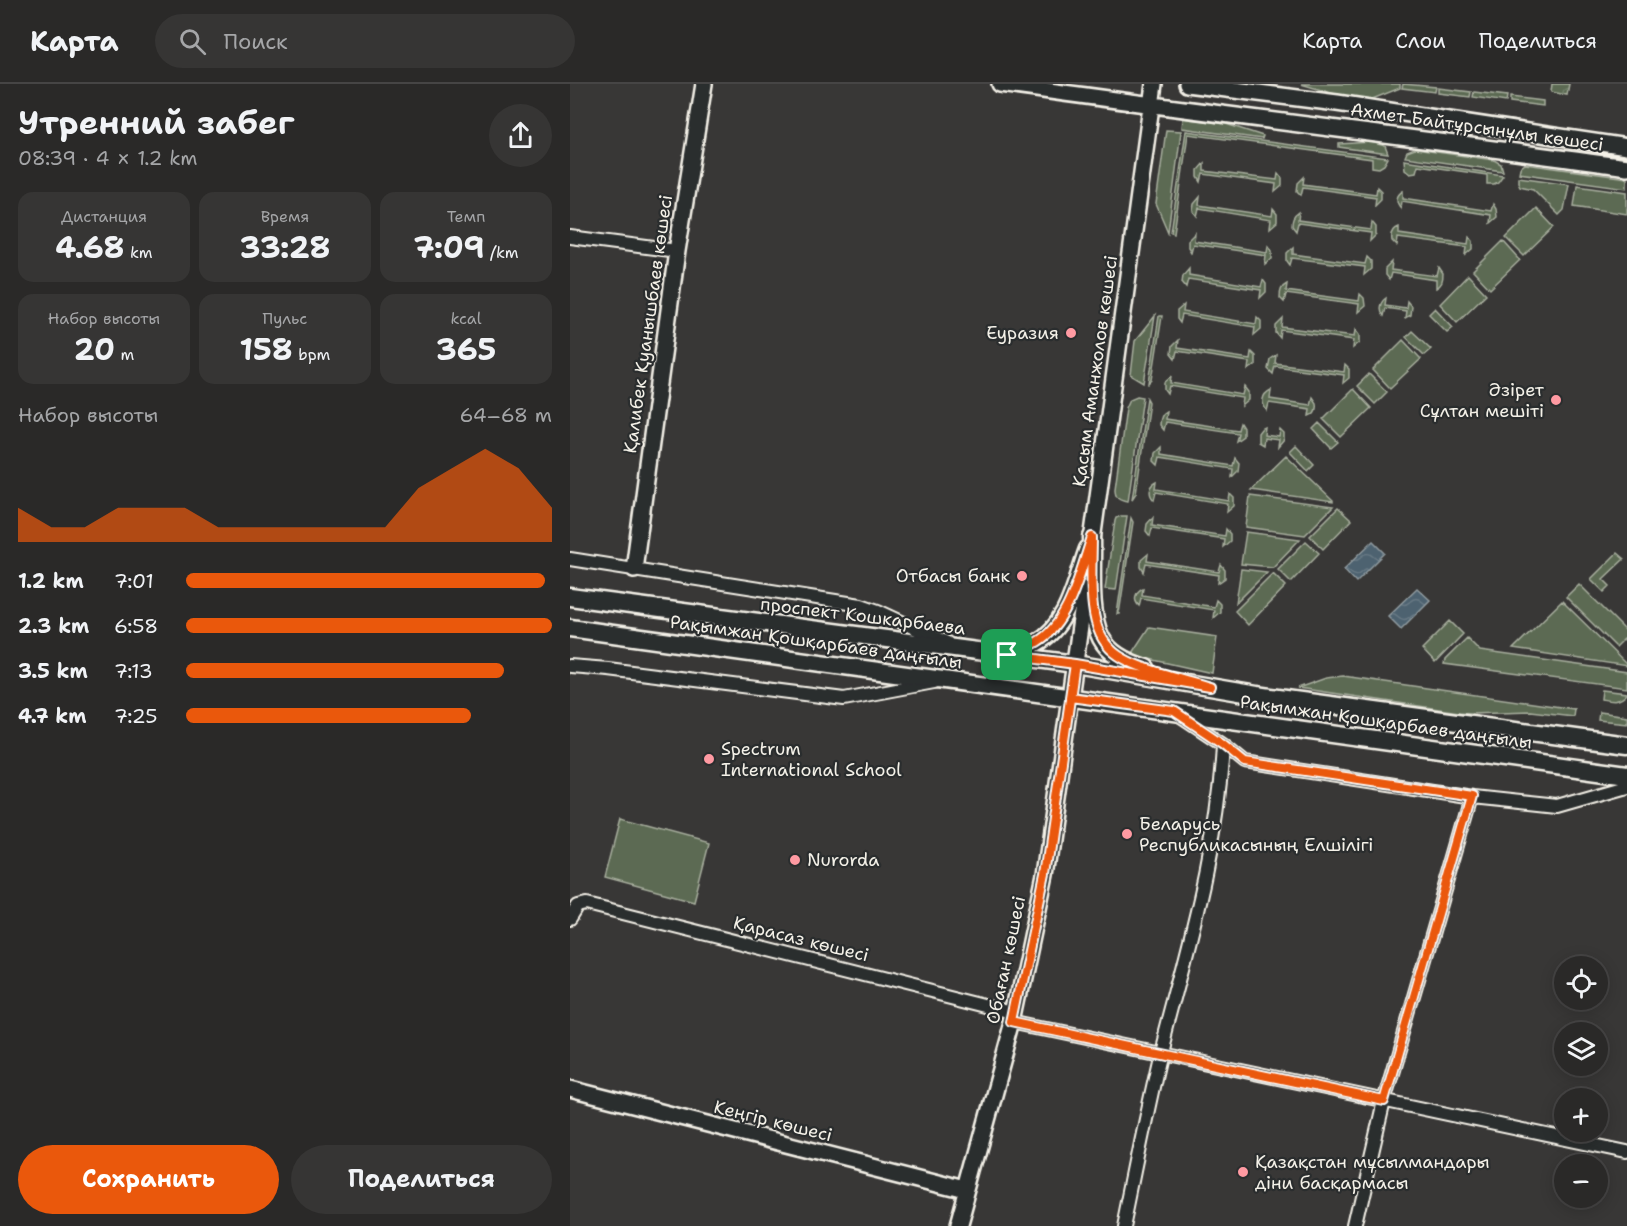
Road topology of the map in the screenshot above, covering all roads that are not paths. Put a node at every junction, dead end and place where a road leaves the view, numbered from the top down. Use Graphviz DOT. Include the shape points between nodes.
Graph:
graph roads {
  1 [pos="704,84"];
  2 [pos="1000,84"];
  3 [pos="1154,84"];
  4 [pos="1187,84"];
  5 [pos="1268,84"];
  6 [pos="1337,103"];
  7 [pos="1151,105"];
  8 [pos="1627,147"];
  9 [pos="1627,167"];
  10 [pos="570,237"];
  11 [pos="677,251"];
  12 [pos="1092,537"];
  13 [pos="570,559"];
  14 [pos="634,569"];
  15 [pos="570,597"];
  16 [pos="570,627"];
  17 [pos="958,648"];
  18 [pos="1007,655"];
  19 [pos="1075,664"];
  20 [pos="570,666"];
  21 [pos="948,680"];
  22 [pos="1210,687"];
  23 [pos="1257,695"];
  24 [pos="1070,697"];
  25 [pos="1174,711"];
  26 [pos="1223,744"];
  27 [pos="1627,745"];
  28 [pos="1627,775"];
  29 [pos="1627,786"];
  30 [pos="1472,796"];
  31 [pos="570,919"];
  32 [pos="1015,1017"];
  33 [pos="1161,1053"];
  34 [pos="570,1089"];
  35 [pos="1384,1101"];
  36 [pos="1627,1152"];
  37 [pos="967,1190"];
  38 [pos="958,1226"];
  39 [pos="1124,1226"];
  40 [pos="1355,1226"];
  1 -- 11 [label="street, Қалибек Қуанышбаев көшесі"];
  2 -- 7 [label="street, Ахмет Байтұрсынұлы көшесі"];
  3 -- 7 [label="street, Қасым Аманжолов көшесі"];
  4 -- 6 [label="street, Ахмет Байтұрсынұлы көшесі"];
  5 -- 6 [label="street"];
  6 -- 8 [label="street, Ахмет Байтұрсынұлы көшесі"];
  7 -- 9 [label="street, Ахмет Байтұрсынұлы көшесі"];
  7 -- 12 [label="street, Қасым Аманжолов көшесі"];
  10 -- 11 [label="street"];
  11 -- 14 [label="street, Қалибек Қуанышбаев көшесі"];
  12 -- 18 [label="main road" via="1060,621 1036,643"];
  12 -- 19 [label="street, Қасым Аманжолов көшесі"];
  12 -- 22 [label="main road" via="1093,608 1101,638 1110,650 1137,666"];
  13 -- 14 [label="street"];
  14 -- 17 [label="street" via="861,605"];
  15 -- 17 [label="main road, проспект Кошкарбаева"];
  16 -- 21 [label="main road, Рақымжан Қошқарбаев даңғылы"];
  17 -- 18 [label="main road, проспект Кошкарбаева"];
  18 -- 19 [label="main road, проспект Кошкарбаева"];
  19 -- 22 [label="main road, проспект Кошкарбаева"];
  19 -- 24 [label="street, Обаған көшесі"];
  20 -- 21 [label="street" via="844,699"];
  21 -- 24 [label="main road, Рақымжан Қошқарбаев даңғылы"];
  22 -- 23 [label="main road, проспект Кошкарбаева"];
  23 -- 27 [label="main road, Рақымжан Қошқарбаев даңғылы"];
  24 -- 25 [label="main road, Рақымжан Қошқарбаев даңғылы"];
  24 -- 32 [label="street, Обаған көшесі" via="1045,874"];
  25 -- 26 [label="street"];
  25 -- 28 [label="main road, Рақымжан Қошқарбаев даңғылы"];
  26 -- 30 [label="street" via="1245,762"];
  26 -- 33 [label="street" via="1206,876"];
  29 -- 30 [label="street" via="1557,806"];
  30 -- 35 [label="street"];
  31 -- 32 [label="street, Қарасаз көшесі" via="578,906 587,904"];
  32 -- 33 [label="street, Қарасаз көшесі"];
  32 -- 37 [label="street, Обаған көшесі"];
  33 -- 35 [label="street, Қарасаз көшесі"];
  33 -- 39 [label="street"];
  34 -- 37 [label="street, Кеңгір көшесі"];
  35 -- 36 [label="street, Қарасаз көшесі"];
  35 -- 40 [label="street"];
  37 -- 38 [label="street, Обаған көшесі"];
}
